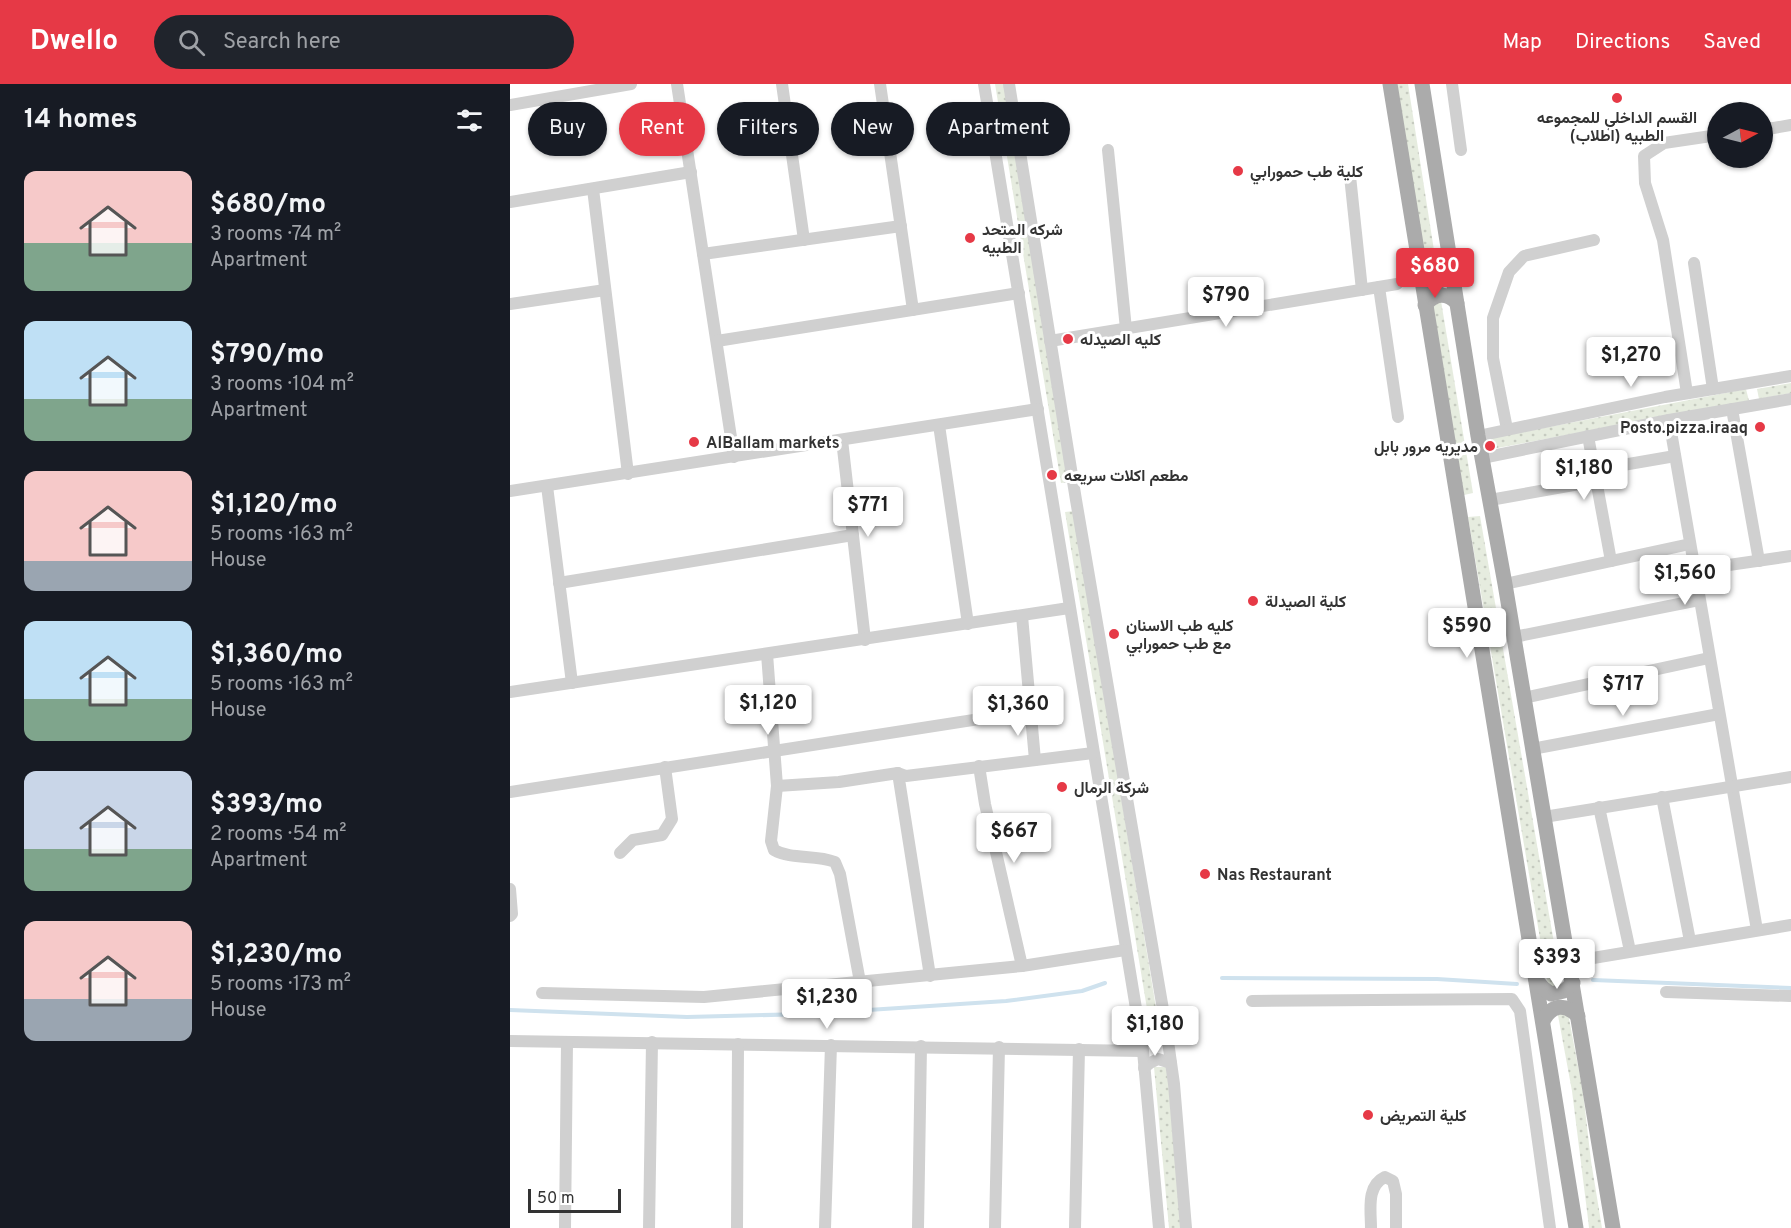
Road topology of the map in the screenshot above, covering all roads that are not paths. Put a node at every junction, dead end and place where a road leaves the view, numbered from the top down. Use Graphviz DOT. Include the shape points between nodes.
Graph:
graph roads {
  1 [pos="632,84"];
  2 [pos="677,84"];
  3 [pos="782,84"];
  4 [pos="880,84"];
  5 [pos="984,84"];
  6 [pos="1009,84"];
  7 [pos="1390,84"];
  8 [pos="1422,84"];
  9 [pos="1452,84"];
  10 [pos="585,88"];
  11 [pos="510,105"];
  12 [pos="1791,125"];
  13 [pos="1773,128"];
  14 [pos="1707,137"];
  15 [pos="1108,150"];
  16 [pos="1461,150"];
  17 [pos="691,172"];
  18 [pos="1350,176"];
  19 [pos="592,189"];
  20 [pos="510,202"];
  21 [pos="901,226"];
  22 [pos="804,240"];
  23 [pos="1594,240"];
  24 [pos="703,254"];
  25 [pos="1694,263"];
  26 [pos="1420,273"];
  27 [pos="1452,273"];
  28 [pos="1397,284"];
  29 [pos="1379,287"];
  30 [pos="604,290"];
  31 [pos="1362,290"];
  32 [pos="1019,293"];
  33 [pos="1457,303"];
  34 [pos="510,304"];
  35 [pos="1425,305"];
  36 [pos="913,310"];
  37 [pos="1126,329"];
  38 [pos="717,341"];
  39 [pos="1050,341"];
  40 [pos="1791,376"];
  41 [pos="1713,389"];
  42 [pos="1687,393"];
  43 [pos="1791,399"];
  44 [pos="1038,409"];
  45 [pos="1732,409"];
  46 [pos="1398,417"];
  47 [pos="1669,420"];
  48 [pos="939,425"];
  49 [pos="1507,429"];
  50 [pos="1478,435"];
  51 [pos="1588,436"];
  52 [pos="842,440"];
  53 [pos="734,456"];
  54 [pos="1675,456"];
  55 [pos="1482,458"];
  56 [pos="628,474"];
  57 [pos="1595,476"];
  58 [pos="1073,483"];
  59 [pos="1050,485"];
  60 [pos="547,486"];
  61 [pos="510,491"];
  62 [pos="1490,500"];
  63 [pos="1077,509"];
  64 [pos="1054,511"];
  65 [pos="853,535"];
  66 [pos="1690,544"];
  67 [pos="1791,556"];
  68 [pos="1611,561"];
  69 [pos="1760,561"];
  70 [pos="1694,570"];
  71 [pos="559,583"];
  72 [pos="1505,584"];
  73 [pos="1699,600"];
  74 [pos="1069,608"];
  75 [pos="1022,616"];
  76 [pos="968,624"];
  77 [pos="1514,637"];
  78 [pos="865,640"];
  79 [pos="767,654"];
  80 [pos="1709,658"];
  81 [pos="572,683"];
  82 [pos="510,692"];
  83 [pos="1524,698"];
  84 [pos="1031,711"];
  85 [pos="1719,714"];
  86 [pos="1532,749"];
  87 [pos="776,750"];
  88 [pos="1093,753"];
  89 [pos="1035,760"];
  90 [pos="979,766"];
  91 [pos="665,767"];
  92 [pos="898,773"];
  93 [pos="1791,777"];
  94 [pos="777,786"];
  95 [pos="1731,787"];
  96 [pos="510,792"];
  97 [pos="1662,797"];
  98 [pos="1599,807"];
  99 [pos="1544,817"];
  100 [pos="620,853"];
  101 [pos="510,890"];
  102 [pos="510,916"];
  103 [pos="1791,925"];
  104 [pos="1757,930"];
  105 [pos="1690,941"];
  106 [pos="1125,950"];
  107 [pos="1630,951"];
  108 [pos="1569,962"];
  109 [pos="1022,966"];
  110 [pos="930,976"];
  111 [pos="1536,980"];
  112 [pos="860,982"];
  113 [pos="1573,983"];
  114 [pos="1666,992"];
  115 [pos="542,993"];
  116 [pos="1791,996"];
  117 [pos="1252,1001"];
  118 [pos="1578,1016"];
  119 [pos="1543,1021"];
  120 [pos="1168,1035"];
  121 [pos="1140,1037"];
  122 [pos="510,1041"];
  123 [pos="567,1042"];
  124 [pos="652,1042"];
  125 [pos="738,1044"];
  126 [pos="831,1045"];
  127 [pos="921,1046"];
  128 [pos="999,1047"];
  129 [pos="1079,1049"];
  130 [pos="1143,1050"];
  131 [pos="1171,1063"];
  132 [pos="1144,1068"];
  133 [pos="565,1228"];
  134 [pos="649,1228"];
  135 [pos="737,1228"];
  136 [pos="825,1228"];
  137 [pos="918,1228"];
  138 [pos="995,1228"];
  139 [pos="1075,1228"];
  140 [pos="1159,1228"];
  141 [pos="1186,1228"];
  142 [pos="1371,1228"];
  143 [pos="1396,1228"];
  144 [pos="1550,1228"];
  145 [pos="1576,1228"];
  146 [pos="1613,1228"];
  1 -- 10 [label="street"];
  2 -- 17 [label="street"];
  3 -- 22 [label="street"];
  4 -- 21 [label="street"];
  5 -- 32 [label="street"];
  6 -- 39 [label="street"];
  7 -- 26 [label="main road"];
  8 -- 27 [label="main road"];
  9 -- 16 [label="street"];
  10 -- 11 [label="street"];
  12 -- 13 [label="street"];
  14 -- 42 [label="street" via="1664,143 1644,156 1645,183 1663,240"];
  15 -- 37 [label="street"];
  17 -- 19 [label="street"];
  17 -- 24 [label="street"];
  18 -- 31 [label="street"];
  19 -- 20 [label="street"];
  19 -- 30 [label="street"];
  21 -- 22 [label="street"];
  21 -- 36 [label="street"];
  22 -- 24 [label="street"];
  23 -- 49 [label="street" via="1524,256 1509,272 1493,318 1493,358"];
  24 -- 38 [label="street"];
  25 -- 41 [label="street"];
  26 -- 27 [label="main road" via="1436,283"];
  26 -- 35 [label="main road"];
  27 -- 33 [label="main road"];
  28 -- 29 [label="street"];
  29 -- 31 [label="street"];
  29 -- 46 [label="street"];
  30 -- 34 [label="street"];
  30 -- 56 [label="street"];
  31 -- 37 [label="street"];
  32 -- 36 [label="street"];
  32 -- 44 [label="street"];
  33 -- 35 [label="main road" via="1440,295"];
  33 -- 50 [label="main road"];
  35 -- 111 [label="main road"];
  36 -- 38 [label="street"];
  37 -- 39 [label="street"];
  38 -- 53 [label="street"];
  39 -- 58 [label="street"];
  40 -- 41 [label="street"];
  41 -- 42 [label="street"];
  42 -- 49 [label="street"];
  43 -- 45 [label="street"];
  44 -- 48 [label="street"];
  44 -- 59 [label="street"];
  45 -- 47 [label="street"];
  45 -- 69 [label="street"];
  47 -- 51 [label="street"];
  47 -- 54 [label="street"];
  48 -- 52 [label="street"];
  48 -- 76 [label="street"];
  49 -- 50 [label="street"];
  50 -- 55 [label="main road"];
  51 -- 55 [label="street"];
  51 -- 57 [label="street"];
  52 -- 53 [label="street"];
  52 -- 65 [label="street"];
  53 -- 56 [label="street"];
  54 -- 57 [label="street"];
  54 -- 66 [label="street"];
  55 -- 62 [label="main road"];
  56 -- 60 [label="street"];
  57 -- 62 [label="street"];
  57 -- 68 [label="street"];
  58 -- 59 [label="street" via="1061,489"];
  58 -- 63 [label="street"];
  59 -- 64 [label="street"];
  60 -- 61 [label="street"];
  60 -- 71 [label="street"];
  62 -- 72 [label="main road"];
  63 -- 64 [label="street" via="1066,505"];
  63 -- 120 [label="street"];
  64 -- 74 [label="street"];
  65 -- 71 [label="street"];
  65 -- 78 [label="street"];
  66 -- 68 [label="street"];
  66 -- 70 [label="street"];
  67 -- 69 [label="street"];
  68 -- 72 [label="street"];
  69 -- 70 [label="street"];
  70 -- 73 [label="street"];
  71 -- 81 [label="street"];
  72 -- 77 [label="main road"];
  73 -- 77 [label="street"];
  73 -- 80 [label="street"];
  74 -- 75 [label="street"];
  74 -- 88 [label="street"];
  75 -- 76 [label="street"];
  75 -- 84 [label="street"];
  76 -- 78 [label="street"];
  77 -- 83 [label="main road"];
  78 -- 79 [label="street"];
  79 -- 81 [label="street"];
  79 -- 87 [label="street"];
  80 -- 83 [label="street"];
  80 -- 85 [label="street"];
  81 -- 82 [label="street"];
  83 -- 86 [label="main road"];
  84 -- 87 [label="street"];
  84 -- 89 [label="street"];
  85 -- 86 [label="street"];
  85 -- 95 [label="street"];
  86 -- 99 [label="main road"];
  87 -- 91 [label="street"];
  87 -- 94 [label="street"];
  88 -- 89 [label="street"];
  88 -- 106 [label="street"];
  89 -- 90 [label="street"];
  90 -- 92 [label="street" via="906,776"];
  90 -- 109 [label="street"];
  91 -- 96 [label="street"];
  91 -- 100 [label="street" via="672,819 662,835 633,840"];
  92 -- 94 [label="street"];
  92 -- 110 [label="street"];
  93 -- 95 [label="street"];
  94 -- 112 [label="street" via="771,841 774,850 783,855 835,862"];
  95 -- 97 [label="street"];
  95 -- 104 [label="street"];
  97 -- 98 [label="street"];
  97 -- 105 [label="street"];
  98 -- 99 [label="street"];
  98 -- 107 [label="street"];
  99 -- 108 [label="main road"];
  101 -- 102 [label="street"];
  103 -- 104 [label="street"];
  104 -- 105 [label="street"];
  105 -- 107 [label="street"];
  106 -- 109 [label="street"];
  106 -- 121 [label="street"];
  107 -- 108 [label="street"];
  108 -- 113 [label="main road"];
  109 -- 110 [label="street"];
  110 -- 112 [label="street"];
  111 -- 113 [label="main road" via="1548,993 1555,994"];
  111 -- 119 [label="main road"];
  112 -- 115 [label="street" via="704,998"];
  113 -- 118 [label="main road"];
  114 -- 116 [label="street"];
  117 -- 144 [label="street" via="1512,999 1520,1011"];
  118 -- 119 [label="main road" via="1571,1009 1557,1007"];
  118 -- 146 [label="main road"];
  119 -- 145 [label="main road"];
  120 -- 121 [label="street" via="1154,1042"];
  120 -- 131 [label="street"];
  121 -- 130 [label="street"];
  122 -- 123 [label="street"];
  123 -- 124 [label="street"];
  123 -- 133 [label="street"];
  124 -- 125 [label="street"];
  124 -- 134 [label="street"];
  125 -- 126 [label="street"];
  125 -- 135 [label="street"];
  126 -- 127 [label="street"];
  126 -- 136 [label="street"];
  127 -- 128 [label="street"];
  127 -- 137 [label="street"];
  128 -- 129 [label="street"];
  128 -- 138 [label="street"];
  129 -- 130 [label="street"];
  129 -- 139 [label="street"];
  130 -- 132 [label="street"];
  131 -- 132 [label="street" via="1158,1059"];
  131 -- 141 [label="street"];
  132 -- 140 [label="street"];
  142 -- 143 [label="street" via="1371,1192 1377,1181 1385,1177 1393,1181 1396,1194"];
}
